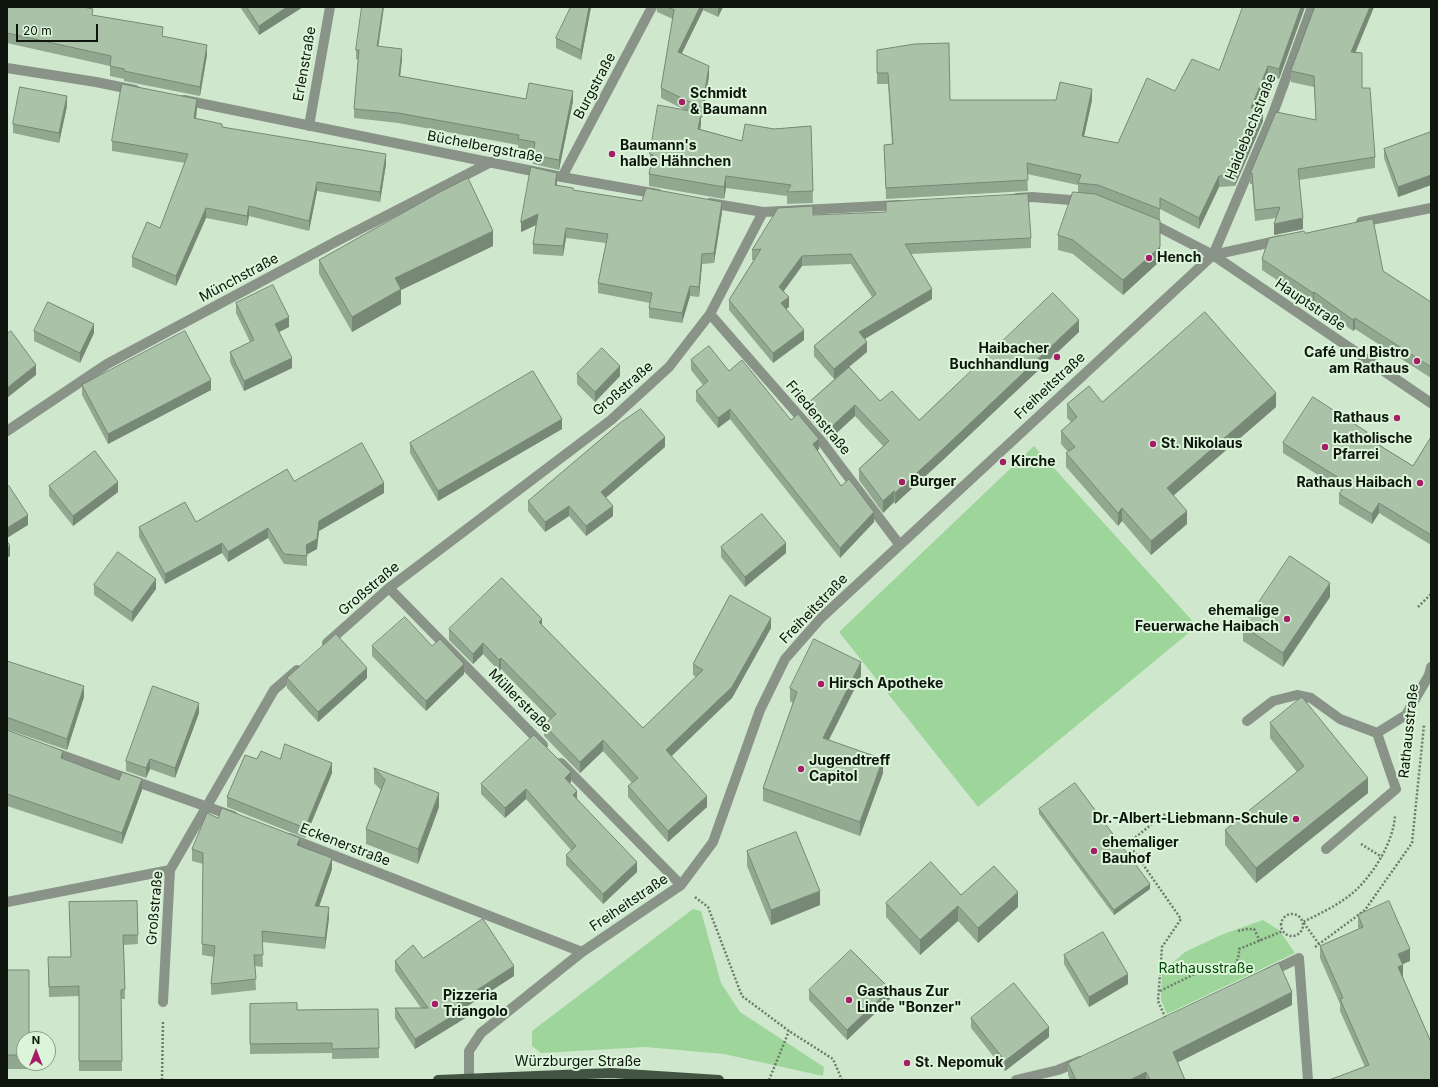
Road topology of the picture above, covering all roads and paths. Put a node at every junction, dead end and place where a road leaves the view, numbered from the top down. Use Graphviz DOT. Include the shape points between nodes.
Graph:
graph roads {
  1 [pos="330,7"];
  2 [pos="652,7"];
  3 [pos="1312,7"];
  4 [pos="7,68"];
  5 [pos="142,91"];
  6 [pos="172,98"];
  7 [pos="309,126"];
  8 [pos="491,162"];
  9 [pos="562,178"];
  10 [pos="671,196"];
  11 [pos="1008,198"];
  12 [pos="702,201"];
  13 [pos="1096,202"];
  14 [pos="906,204"];
  15 [pos="1431,208"];
  16 [pos="764,212"];
  17 [pos="1136,217"];
  18 [pos="1351,224"];
  19 [pos="1290,238"];
  20 [pos="1213,256"];
  21 [pos="710,314"];
  22 [pos="1431,403"];
  23 [pos="7,431"];
  24 [pos="899,544"];
  25 [pos="389,588"];
  26 [pos="1431,594"];
  27 [pos="1418,607"];
  28 [pos="320,650"];
  29 [pos="302,665"];
  30 [pos="1431,667"];
  31 [pos="1424,720"];
  32 [pos="1247,721"];
  33 [pos="1377,733"];
  34 [pos="44,749"];
  35 [pos="1396,789"];
  36 [pos="206,806"];
  37 [pos="1165,814"];
  38 [pos="243,820"];
  39 [pos="280,834"];
  40 [pos="1358,842"];
  41 [pos="1326,849"];
  42 [pos="1382,857"];
  43 [pos="170,870"];
  44 [pos="681,885"];
  45 [pos="7,902"];
  46 [pos="1303,922"];
  47 [pos="1238,931"];
  48 [pos="1283,931"];
  49 [pos="1260,941"];
  50 [pos="1319,944"];
  51 [pos="582,952"];
  52 [pos="1299,958"];
  53 [pos="1257,978"];
  54 [pos="1160,991"];
  55 [pos="163,1002"];
  56 [pos="1167,1021"];
  57 [pos="789,1031"];
  58 [pos="1092,1055"];
  59 [pos="469,1078"];
  60 [pos="162,1080"];
  61 [pos="438,1080"];
  62 [pos="719,1080"];
  63 [pos="769,1080"];
  64 [pos="842,1080"];
  65 [pos="1016,1080"];
  66 [pos="1308,1080"];
  1 -- 7 [label="street, Erlenstraße"];
  2 -- 9 [label="street, Burgstraße"];
  3 -- 20 [label="street, Haidebachstraße" via="1270,119"];
  4 -- 5 [label="street"];
  6 -- 7 [label="street, Büchelbergstraße"];
  7 -- 8 [label="street, Büchelbergstraße"];
  8 -- 9 [label="street, Büchelbergstraße"];
  8 -- 23 [label="street, Münchstraße" via="338,240 107,364"];
  9 -- 10 [label="street, Büchelbergstraße"];
  11 -- 13 [label="street" via="1032,197"];
  12 -- 16 [label="street"];
  14 -- 16 [label="street"];
  15 -- 18 [label="street"];
  16 -- 21 [label="street, Großstraße"];
  17 -- 20 [label="street"];
  19 -- 20 [label="street"];
  20 -- 22 [label="street, Hauptstraße"];
  20 -- 24 [label="street, Freiheitstraße"];
  21 -- 24 [label="street, Friedenstraße" via="822,442"];
  21 -- 25 [label="street, Großstraße" via="669,367 611,420"];
  24 -- 44 [label="street, Freiheitstraße" via="820,618 785,659 760,710 713,842"];
  25 -- 28 [label="street, Großstraße"];
  25 -- 44 [label="street, Müllerstraße"];
  26 -- 27 [label="path"];
  29 -- 36 [label="street, Großstraße" via="274,690"];
  30 -- 33 [label="street, Rathausstraße" via="1406,715"];
  31 -- 50 [label="path, Rathausstraße" via="1412,843 1365,910"];
  32 -- 33 [label="street" via="1273,701 1297,694 1311,698 1340,720"];
  33 -- 35 [label="street"];
  34 -- 36 [label="street"];
  35 -- 41 [label="street"];
  35 -- 42 [label="path" via="1394,824"];
  36 -- 38 [label="street"];
  36 -- 43 [label="street, Großstraße"];
  37 -- 54 [label="path" via="1128,843 1181,919 1162,947"];
  39 -- 51 [label="street, Eckenerstraße"];
  40 -- 42 [label="path"];
  42 -- 46 [label="path" via="1356,890 1326,911"];
  43 -- 45 [label="street"];
  43 -- 55 [label="street, Großstraße"];
  44 -- 51 [label="street, Freiheitstraße"];
  44 -- 57 [label="path" via="708,907 742,996"];
  46 -- 48 [label="path" via="1302,930 1297,935"];
  46 -- 48 [label="path" via="1297,914 1286,915 1281,924"];
  46 -- 50 [label="path"];
  47 -- 49 [label="path" via="1254,929"];
  48 -- 49 [label="path"];
  49 -- 54 [label="path" via="1239,950 1238,961 1231,970 1219,972 1209,967"];
  50 -- 52 [label="path, Rathausstraße"];
  51 -- 59 [label="street, Freiheitstraße" via="481,1033 469,1051"];
  52 -- 53 [label="street"];
  52 -- 66 [label="street"];
  54 -- 56 [label="path" via="1158,1001"];
  55 -- 60 [label="path"];
  57 -- 63 [label="path"];
  57 -- 64 [label="path" via="832,1059"];
  58 -- 65 [label="street" via="1058,1070"];
  59 -- 61 [label="main road, Würzburger Straße"];
  59 -- 62 [label="main road, Würzburger Straße" via="611,1073"];
}
